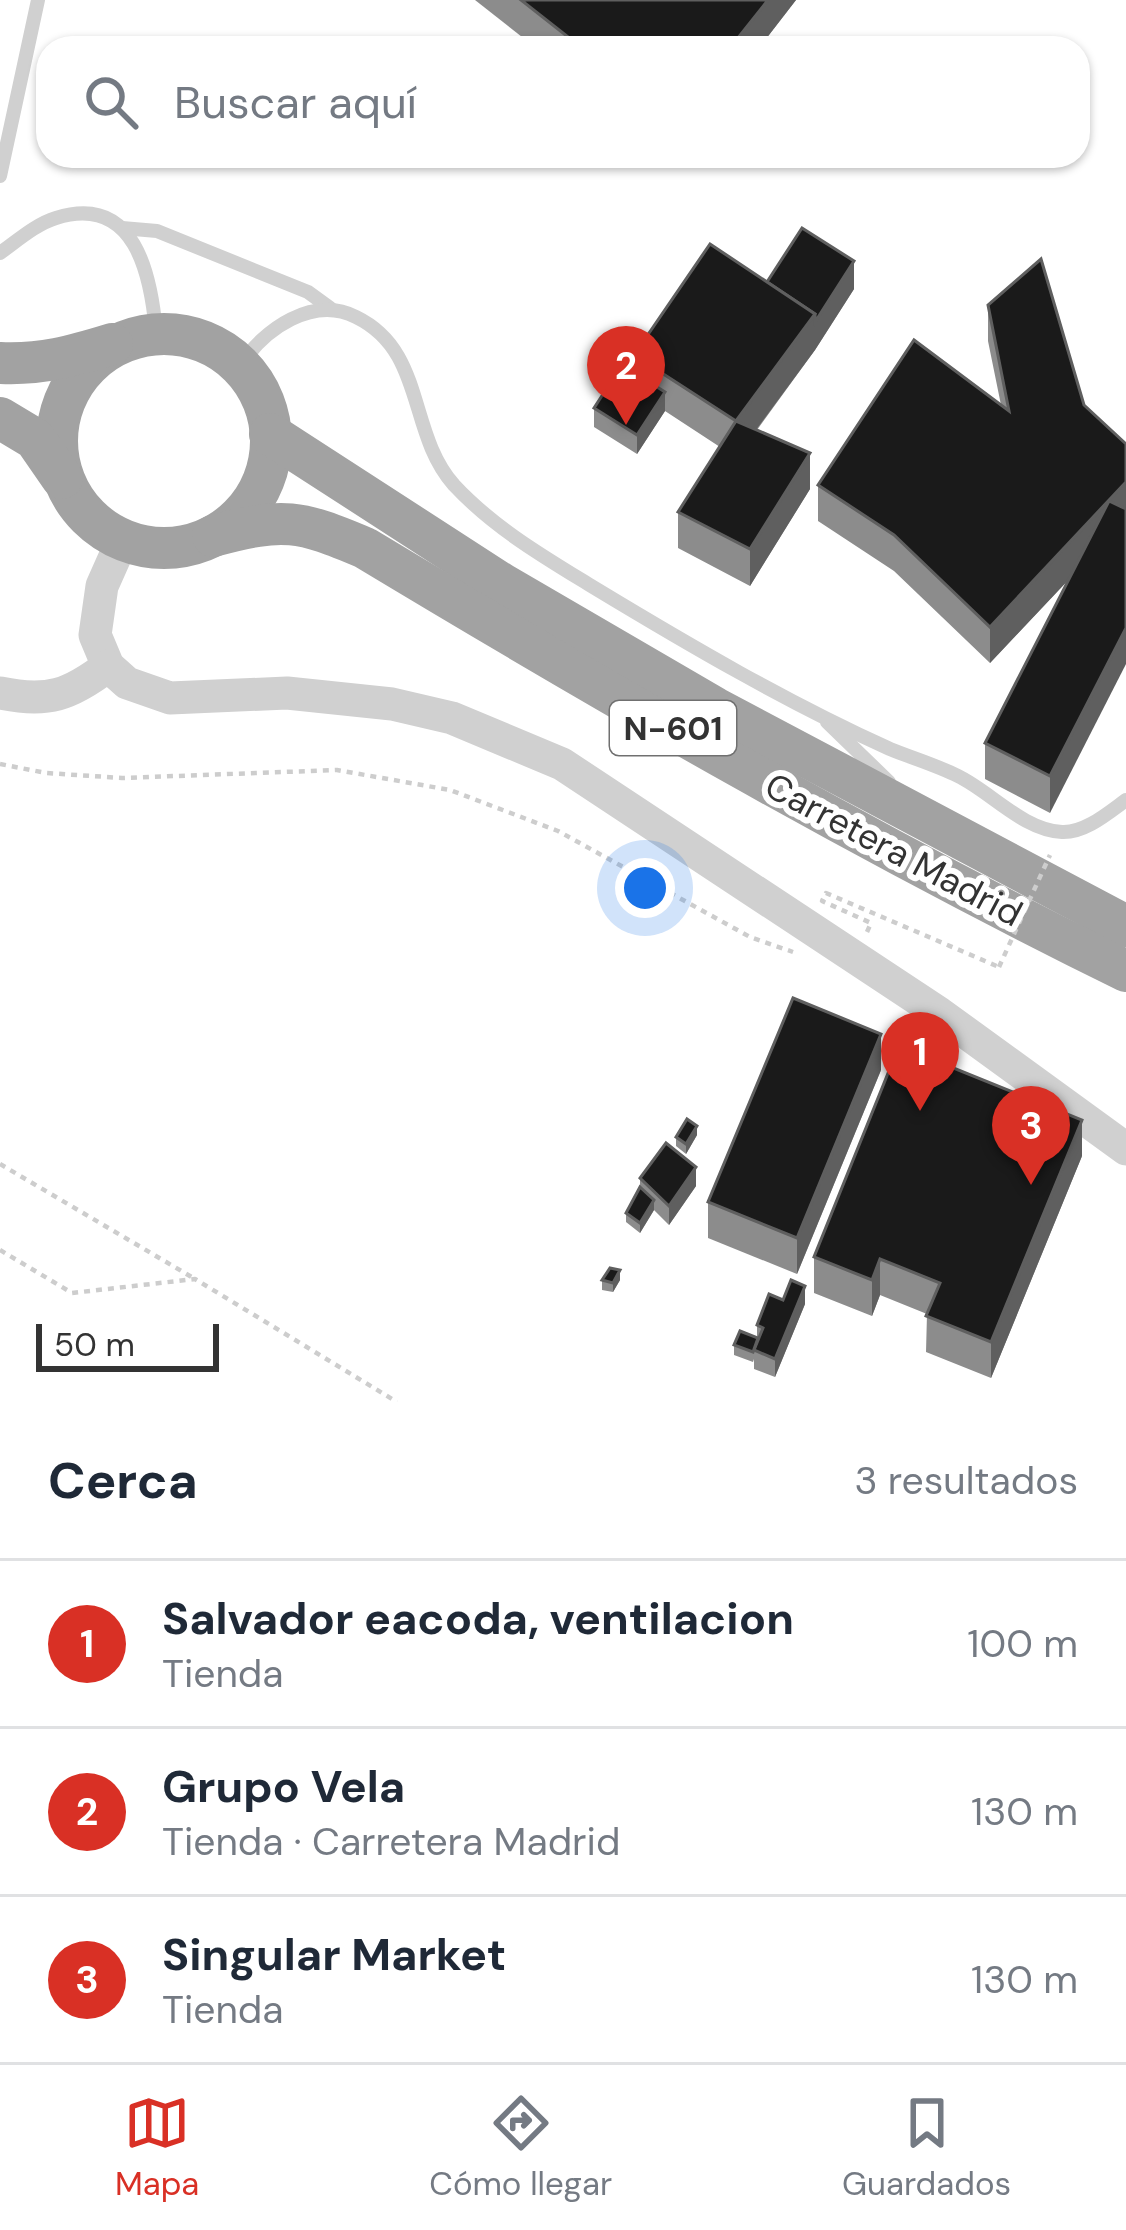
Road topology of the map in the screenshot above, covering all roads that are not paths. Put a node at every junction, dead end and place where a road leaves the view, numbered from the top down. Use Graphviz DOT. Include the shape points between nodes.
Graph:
graph roads {
  1 [pos="38,0"];
  2 [pos="0,176"];
  3 [pos="122,228"];
  4 [pos="0,253"];
  5 [pos="330,308"];
  6 [pos="138,337"];
  7 [pos="0,363"];
  8 [pos="241,365"];
  9 [pos="0,418"];
  10 [pos="270,434"];
  11 [pos="65,483"];
  12 [pos="213,536"];
  13 [pos="122,541"];
  14 [pos="108,666"];
  15 [pos="0,692"];
  16 [pos="816,712"];
  17 [pos="1126,800"];
  18 [pos="936,827"];
  19 [pos="1126,926"];
  20 [pos="1126,971"];
  21 [pos="1126,1149"];
  1 -- 2 [label="lane"];
  3 -- 4 [label="lane" via="82,214 57,218"];
  3 -- 5 [label="lane" via="157,231"];
  3 -- 6 [label="lane" via="147,268"];
  5 -- 8 [label="lane" via="289,320"];
  5 -- 16 [label="lane" via="383,332 452,482 514,539"];
  6 -- 7 [label="highway" via="65,359"];
  6 -- 8 [label="highway" via="203,338"];
  6 -- 11 [label="highway" via="87,367 64,406 58,446"];
  8 -- 10 [label="highway" via="264,398"];
  9 -- 11 [label="highway" via="35,439"];
  10 -- 12 [label="highway" via="260,488"];
  10 -- 18 [label="highway, Carretera Madrid / N-601" via="502,584"];
  11 -- 13 [label="highway" via="97,528"];
  12 -- 13 [label="highway, N-601" via="180,547"];
  12 -- 20 [label="highway, Carretera Madrid / N-601" via="287,523 365,548 726,758"];
  13 -- 14 [label="street" via="96,606 95,634"];
  14 -- 15 [label="street" via="62,695"];
  14 -- 21 [label="street" via="127,683 170,698 322,694 452,718 503,736 639,811"];
  16 -- 17 [label="lane" via="1061,832"];
  16 -- 18 [label="lane"];
  18 -- 19 [label="highway, Carretera Madrid / N-601"];
}
